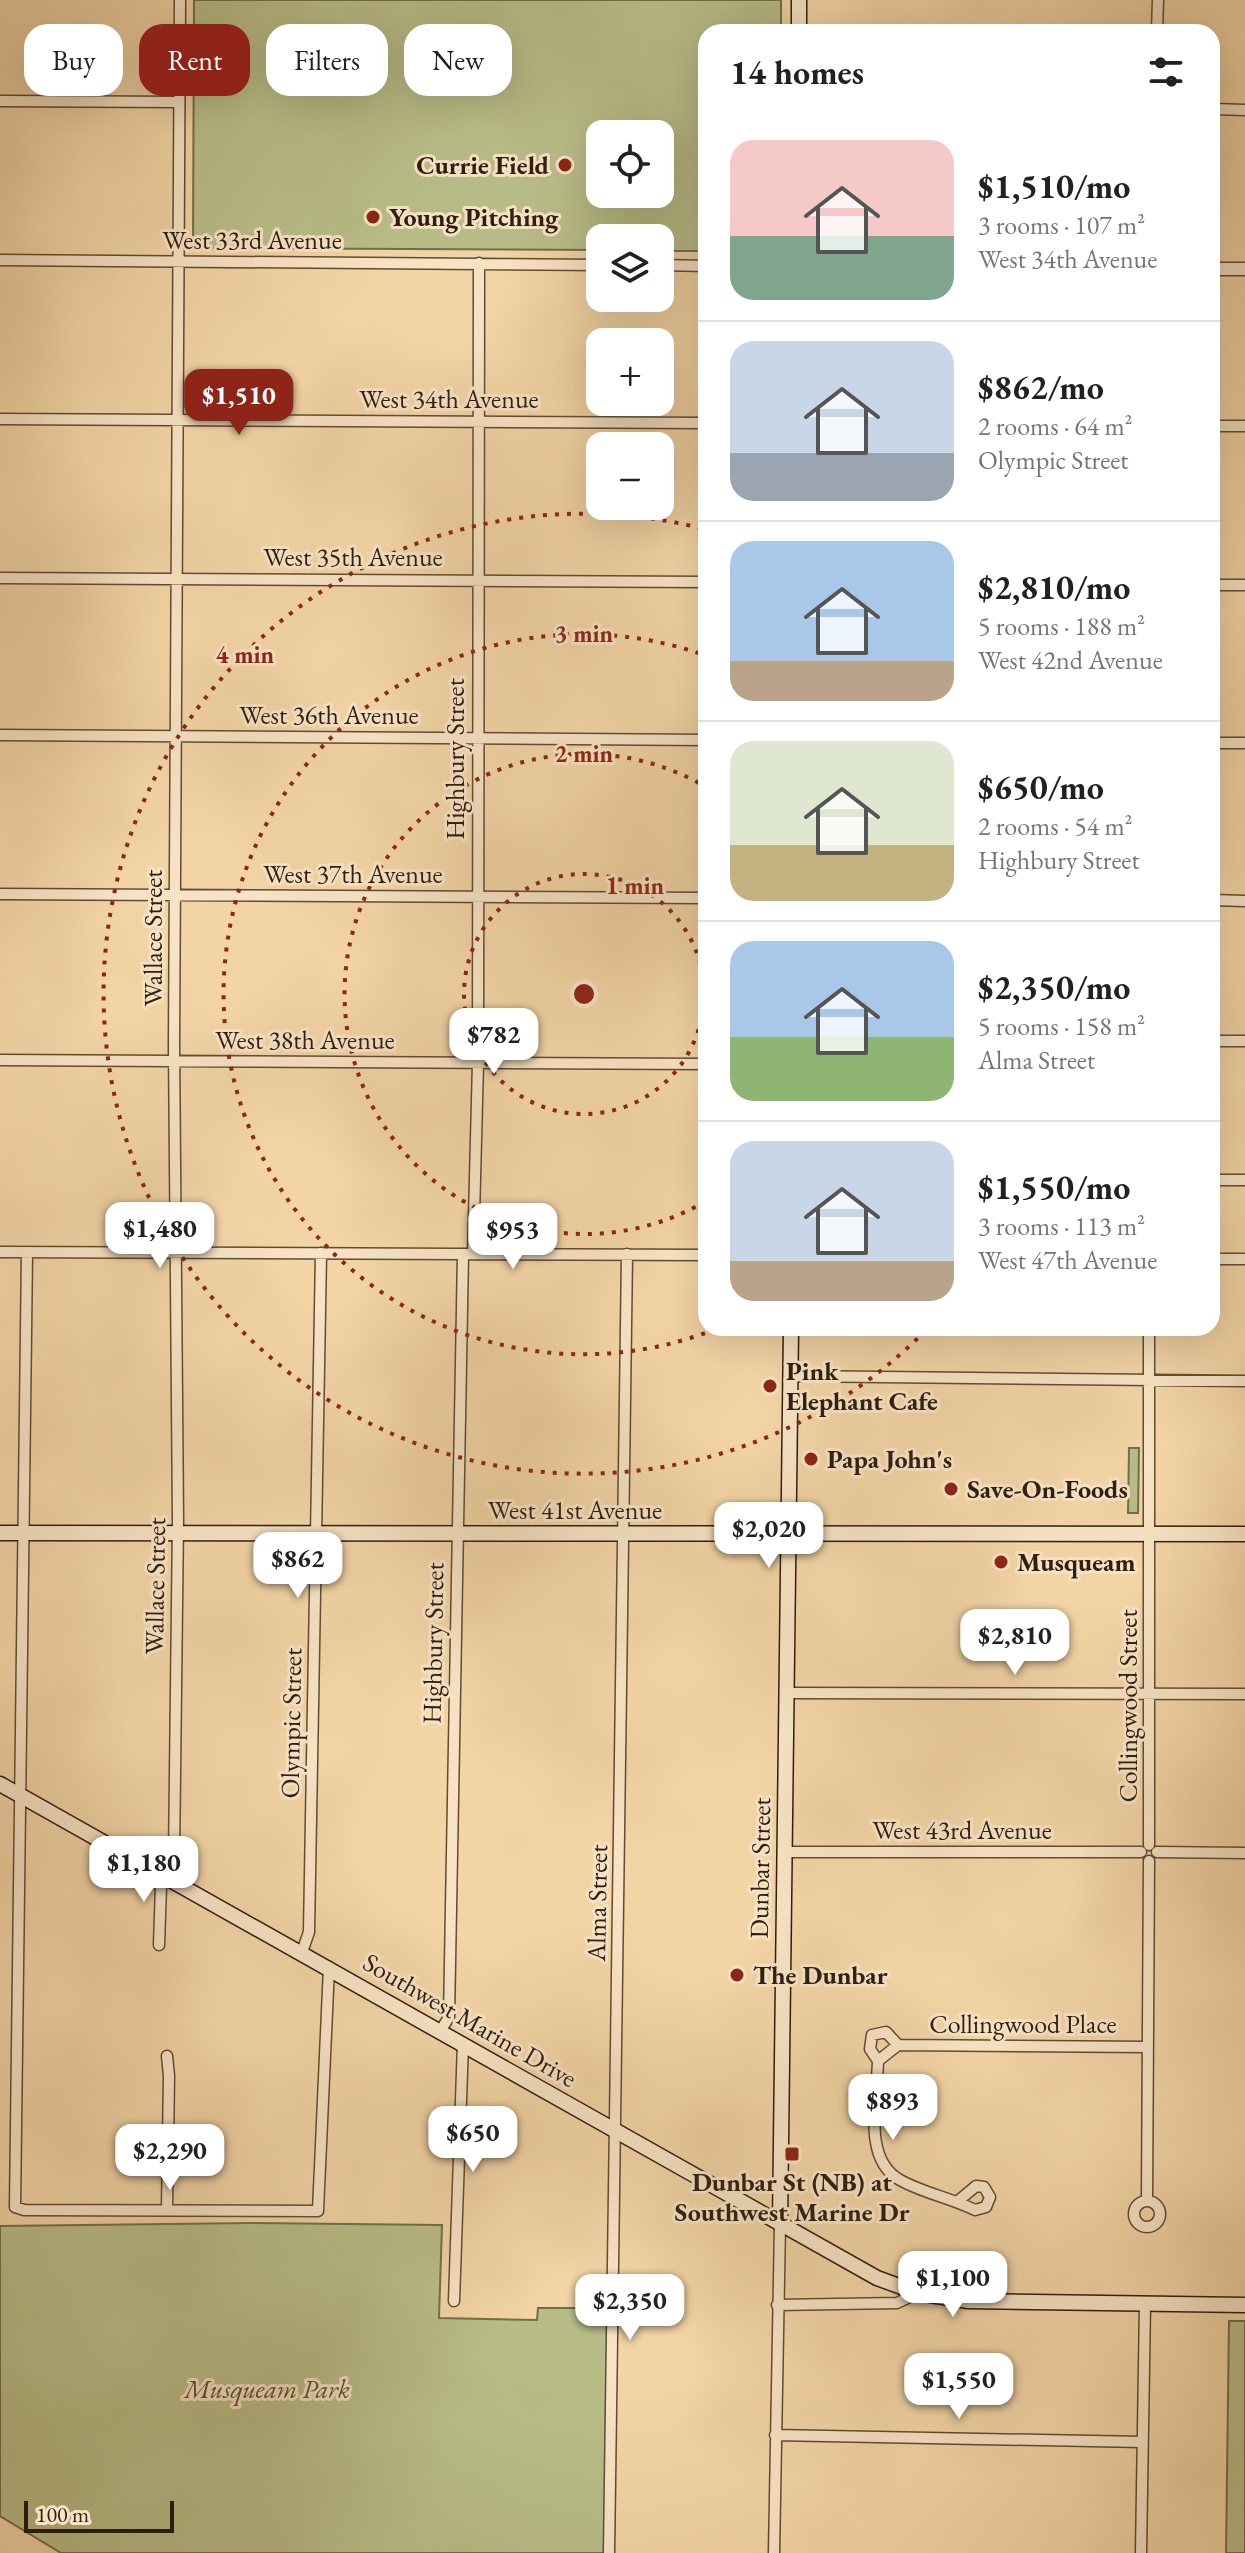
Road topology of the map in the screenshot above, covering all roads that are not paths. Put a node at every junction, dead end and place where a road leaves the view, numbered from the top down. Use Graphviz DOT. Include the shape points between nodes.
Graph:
graph roads {
  1 [pos="180,0"];
  2 [pos="799,0"];
  3 [pos="1158,0"];
  4 [pos="799,24"];
  5 [pos="1157,24"];
  6 [pos="0,101"];
  7 [pos="179,102"];
  8 [pos="1220,109"];
  9 [pos="1245,110"];
  10 [pos="0,260"];
  11 [pos="178,261"];
  12 [pos="479,263"];
  13 [pos="586,265"];
  14 [pos="674,265"];
  15 [pos="698,266"];
  16 [pos="1220,269"];
  17 [pos="1245,269"];
  18 [pos="0,419"];
  19 [pos="177,420"];
  20 [pos="479,422"];
  21 [pos="698,423"];
  22 [pos="1220,426"];
  23 [pos="1245,426"];
  24 [pos="0,578"];
  25 [pos="177,578"];
  26 [pos="478,580"];
  27 [pos="698,582"];
  28 [pos="1220,585"];
  29 [pos="1245,585"];
  30 [pos="0,735"];
  31 [pos="175,736"];
  32 [pos="477,739"];
  33 [pos="698,740"];
  34 [pos="1220,743"];
  35 [pos="1245,743"];
  36 [pos="0,894"];
  37 [pos="175,895"];
  38 [pos="477,897"];
  39 [pos="698,898"];
  40 [pos="1220,900"];
  41 [pos="1245,901"];
  42 [pos="1220,1041"];
  43 [pos="1245,1041"];
  44 [pos="0,1060"];
  45 [pos="174,1061"];
  46 [pos="478,1063"];
  47 [pos="698,1064"];
  48 [pos="1220,1180"];
  49 [pos="1245,1180"];
  50 [pos="0,1252"];
  51 [pos="27,1252"];
  52 [pos="176,1253"];
  53 [pos="321,1253"];
  54 [pos="468,1254"];
  55 [pos="627,1254"];
  56 [pos="698,1255"];
  57 [pos="1220,1259"];
  58 [pos="1245,1259"];
  59 [pos="791,1336"];
  60 [pos="1149,1336"];
  61 [pos="791,1376"];
  62 [pos="1149,1381"];
  63 [pos="1245,1381"];
  64 [pos="0,1533"];
  65 [pos="23,1533"];
  66 [pos="1151,1533"];
  67 [pos="178,1534"];
  68 [pos="317,1534"];
  69 [pos="457,1534"];
  70 [pos="625,1534"];
  71 [pos="789,1534"];
  72 [pos="1245,1534"];
  73 [pos="786,1693"];
  74 [pos="1150,1694"];
  75 [pos="1245,1694"];
  76 [pos="0,1784"];
  77 [pos="22,1796"];
  78 [pos="784,1852"];
  79 [pos="1149,1853"];
  80 [pos="1245,1853"];
  81 [pos="165,1874"];
  82 [pos="159,1945"];
  83 [pos="302,1952"];
  84 [pos="329,1967"];
  85 [pos="441,2030"];
  86 [pos="463,2043"];
  87 [pos="898,2045"];
  88 [pos="1148,2047"];
  89 [pos="167,2056"];
  90 [pos="878,2061"];
  91 [pos="616,2131"];
  92 [pos="1147,2200"];
  93 [pos="957,2202"];
  94 [pos="167,2209"];
  95 [pos="780,2224"];
  96 [pos="918,2293"];
  97 [pos="454,2301"];
  98 [pos="1145,2304"];
  99 [pos="777,2305"];
  100 [pos="1245,2305"];
  101 [pos="775,2435"];
  102 [pos="1142,2442"];
  103 [pos="609,2553"];
  104 [pos="774,2553"];
  105 [pos="1141,2553"];
  1 -- 7 [label="street, Wallace Street"];
  2 -- 4 [label="main road"];
  3 -- 5 [label="street"];
  6 -- 7 [label="street"];
  7 -- 11 [label="street, Wallace Street"];
  8 -- 9 [label="street"];
  10 -- 11 [label="street, West 33rd Avenue"];
  11 -- 12 [label="street, West 33rd Avenue"];
  11 -- 19 [label="street, Wallace Street"];
  12 -- 13 [label="street, West 33rd Avenue"];
  12 -- 20 [label="street, Highbury Street"];
  14 -- 15 [label="street"];
  16 -- 17 [label="street"];
  18 -- 19 [label="street, West 34th Avenue"];
  19 -- 20 [label="street, West 34th Avenue"];
  19 -- 25 [label="street, Wallace Street"];
  20 -- 21 [label="street, West 34th Avenue"];
  20 -- 26 [label="street, Highbury Street"];
  22 -- 23 [label="street"];
  24 -- 25 [label="street, West 35th Avenue"];
  25 -- 26 [label="street, West 35th Avenue"];
  25 -- 31 [label="street, Wallace Street"];
  26 -- 27 [label="street, West 35th Avenue"];
  26 -- 32 [label="street, Highbury Street"];
  28 -- 29 [label="street"];
  30 -- 31 [label="street, West 36th Avenue"];
  31 -- 32 [label="street, West 36th Avenue"];
  31 -- 37 [label="street, Wallace Street"];
  32 -- 33 [label="street, West 36th Avenue"];
  32 -- 38 [label="street, Highbury Street"];
  34 -- 35 [label="street"];
  36 -- 37 [label="street, West 37th Avenue"];
  37 -- 38 [label="street, West 37th Avenue"];
  37 -- 45 [label="street, Wallace Street"];
  38 -- 39 [label="street, West 37th Avenue"];
  38 -- 46 [label="street, Highbury Street"];
  40 -- 41 [label="street"];
  42 -- 43 [label="street"];
  44 -- 45 [label="street, West 38th Avenue"];
  45 -- 46 [label="street, West 38th Avenue"];
  45 -- 52 [label="street, Wallace Street"];
  46 -- 47 [label="street, West 38th Avenue"];
  46 -- 54 [label="street, Highbury Street"];
  48 -- 49 [label="street"];
  50 -- 51 [label="street"];
  51 -- 52 [label="street"];
  51 -- 65 [label="street"];
  52 -- 53 [label="street"];
  52 -- 67 [label="street, Wallace Street"];
  53 -- 54 [label="street"];
  53 -- 68 [label="street, Olympic Street"];
  54 -- 55 [label="street"];
  54 -- 69 [label="street, Highbury Street"];
  55 -- 56 [label="street"];
  55 -- 70 [label="street, Alma Street"];
  57 -- 58 [label="street"];
  59 -- 61 [label="main road, Dunbar Street"];
  60 -- 62 [label="street, Collingwood Street"];
  61 -- 62 [label="street"];
  61 -- 71 [label="main road, Dunbar Street"];
  62 -- 63 [label="street"];
  62 -- 66 [label="street, Collingwood Street"];
  64 -- 65 [label="main road, West 41st Avenue"];
  65 -- 67 [label="main road, West 41st Avenue"];
  65 -- 77 [label="street"];
  66 -- 71 [label="main road, West 41st Avenue"];
  66 -- 72 [label="main road, West 41st Avenue"];
  66 -- 74 [label="street, Collingwood Street"];
  67 -- 68 [label="main road, West 41st Avenue"];
  67 -- 81 [label="street, Wallace Street" via="174,1857"];
  68 -- 69 [label="main road, West 41st Avenue"];
  68 -- 83 [label="street, Olympic Street" via="309,1932"];
  69 -- 70 [label="main road, West 41st Avenue"];
  69 -- 85 [label="street, Highbury Street" via="449,2017"];
  70 -- 71 [label="main road, West 41st Avenue"];
  70 -- 91 [label="street, Alma Street"];
  71 -- 73 [label="main road, Dunbar Street"];
  73 -- 74 [label="street"];
  73 -- 78 [label="main road, Dunbar Street"];
  74 -- 75 [label="street"];
  74 -- 79 [label="street, Collingwood Street"];
  76 -- 77 [label="main road, Southwest Marine Drive"];
  77 -- 81 [label="main road, Southwest Marine Drive"];
  77 -- 94 [label="street" via="15,2207"];
  78 -- 79 [label="street, West 43rd Avenue"];
  78 -- 95 [label="main road, Dunbar Street"];
  79 -- 80 [label="street, West 43rd Avenue"];
  79 -- 88 [label="street, Collingwood Street"];
  81 -- 82 [label="street, Wallace Street"];
  81 -- 83 [label="main road, Southwest Marine Drive"];
  83 -- 84 [label="main road, Southwest Marine Drive"];
  84 -- 85 [label="main road, Southwest Marine Drive"];
  84 -- 94 [label="street" via="318,2211"];
  85 -- 86 [label="main road, Southwest Marine Drive"];
  86 -- 91 [label="main road, Southwest Marine Drive"];
  86 -- 97 [label="street"];
  87 -- 88 [label="street, Collingwood Place"];
  87 -- 90 [label="street, Collingwood Place"];
  87 -- 90 [label="street, Collingwood Place" via="886,2032 872,2035 870,2049"];
  88 -- 92 [label="street, Collingwood Street"];
  89 -- 94 [label="street"];
  90 -- 93 [label="street, Collingwood Place" via="876,2152 883,2168 901,2181"];
  91 -- 95 [label="main road, Southwest Marine Drive"];
  91 -- 103 [label="street, Alma Street"];
  95 -- 96 [label="main road, Southwest Marine Drive" via="877,2278"];
  95 -- 99 [label="street, Dunbar Street"];
  96 -- 98 [label="main road, Southwest Marine Drive" via="968,2301"];
  96 -- 99 [label="street, Southwest Marine Drive" via="897,2303"];
  98 -- 100 [label="main road, Southwest Marine Drive"];
  98 -- 102 [label="street"];
  99 -- 101 [label="street, Dunbar Street"];
  101 -- 102 [label="street"];
  101 -- 104 [label="street, Dunbar Street"];
  102 -- 105 [label="street"];
}
